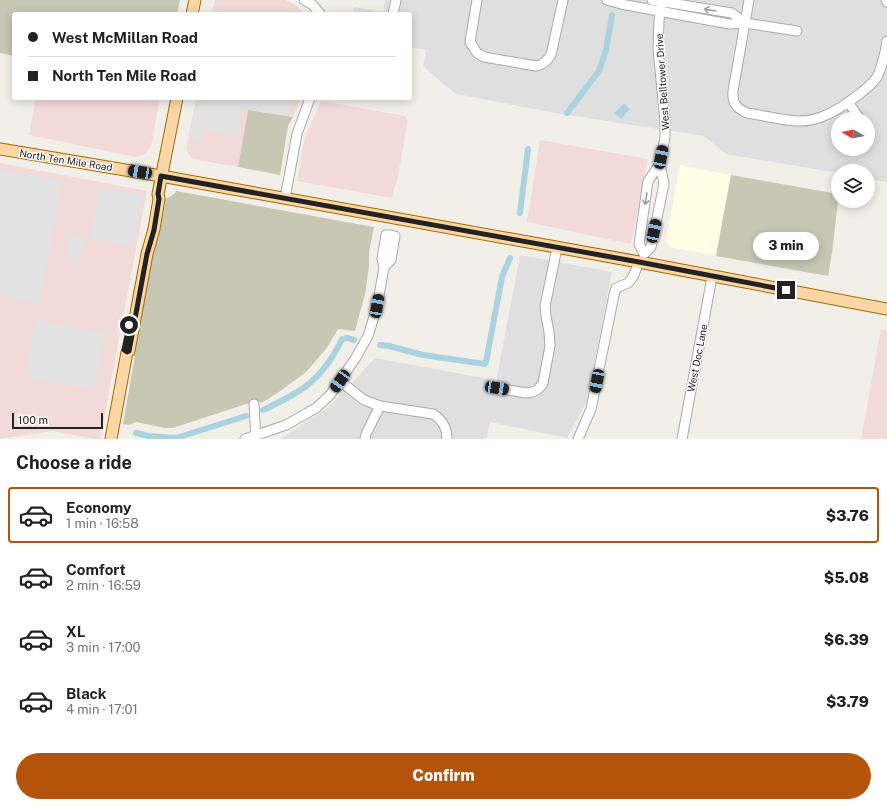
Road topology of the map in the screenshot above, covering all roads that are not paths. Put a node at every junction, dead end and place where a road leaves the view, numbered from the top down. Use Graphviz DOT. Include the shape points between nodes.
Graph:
graph roads {
  1 [pos="195,0"];
  2 [pos="304,0"];
  3 [pos="396,0"];
  4 [pos="477,0"];
  5 [pos="563,0"];
  6 [pos="607,0"];
  7 [pos="750,0"];
  8 [pos="659,3"];
  9 [pos="192,12"];
  10 [pos="318,12"];
  11 [pos="393,12"];
  12 [pos="745,23"];
  13 [pos="797,31"];
  14 [pos="887,41"];
  15 [pos="177,100"];
  16 [pos="309,100"];
  17 [pos="848,102"];
  18 [pos="855,112"];
  19 [pos="0,149"];
  20 [pos="660,164"];
  21 [pos="161,176"];
  22 [pos="285,198"];
  23 [pos="394,218"];
  24 [pos="557,248"];
  25 [pos="642,260"];
  26 [pos="712,277"];
  27 [pos="887,309"];
  28 [pos="340,381"];
  29 [pos="497,388"];
  30 [pos="254,404"];
  31 [pos="380,406"];
  32 [pos="256,437"];
  33 [pos="112,439"];
  34 [pos="245,439"];
  35 [pos="365,439"];
  36 [pos="447,439"];
  37 [pos="578,439"];
  38 [pos="682,439"];
  1 -- 9 [label="main road"];
  2 -- 10 [label="street"];
  3 -- 11 [label="street"];
  4 -- 5 [label="street" via="470,42 477,53 536,66 544,64 551,55"];
  6 -- 8 [label="street" via="621,4"];
  7 -- 12 [label="street"];
  8 -- 12 [label="street" via="729,24"];
  8 -- 20 [label="street, West Belltower Drive" via="658,49 665,121"];
  12 -- 13 [label="street"];
  12 -- 17 [label="street" via="732,91 732,98 740,110 799,121 826,115"];
  14 -- 17 [label="street" via="884,60 876,78 871,85"];
  15 -- 21 [label="main road"];
  16 -- 22 [label="street" via="297,134"];
  17 -- 18 [label="street"];
  19 -- 21 [label="main road, North Ten Mile Road"];
  20 -- 25 [label="street, West Belltower Drive" via="664,184 651,247"];
  20 -- 25 [label="street, West Belltower Drive, one-way" via="648,181 639,244"];
  21 -- 22 [label="main road, North Ten Mile Road"];
  21 -- 33 [label="main road" via="154,230 127,352"];
  22 -- 23 [label="main road, North Ten Mile Road"];
  23 -- 24 [label="main road, North Ten Mile Road"];
  23 -- 28 [label="street" via="391,234 386,235 377,307 368,336"];
  24 -- 25 [label="main road, North Ten Mile Road"];
  24 -- 29 [label="street" via="545,306 550,346 543,383 537,390 526,393"];
  25 -- 26 [label="main road, North Ten Mile Road"];
  25 -- 37 [label="street" via="628,284 616,288 591,409"];
  26 -- 27 [label="main road, North Ten Mile Road"];
  26 -- 38 [label="street, West Doc Lane"];
  28 -- 31 [label="street" via="364,400"];
  28 -- 32 [label="street" via="316,408 286,425"];
  30 -- 32 [label="street"];
  31 -- 35 [label="street"];
  31 -- 36 [label="street" via="433,414 443,423"];
  32 -- 34 [label="street"];
}
